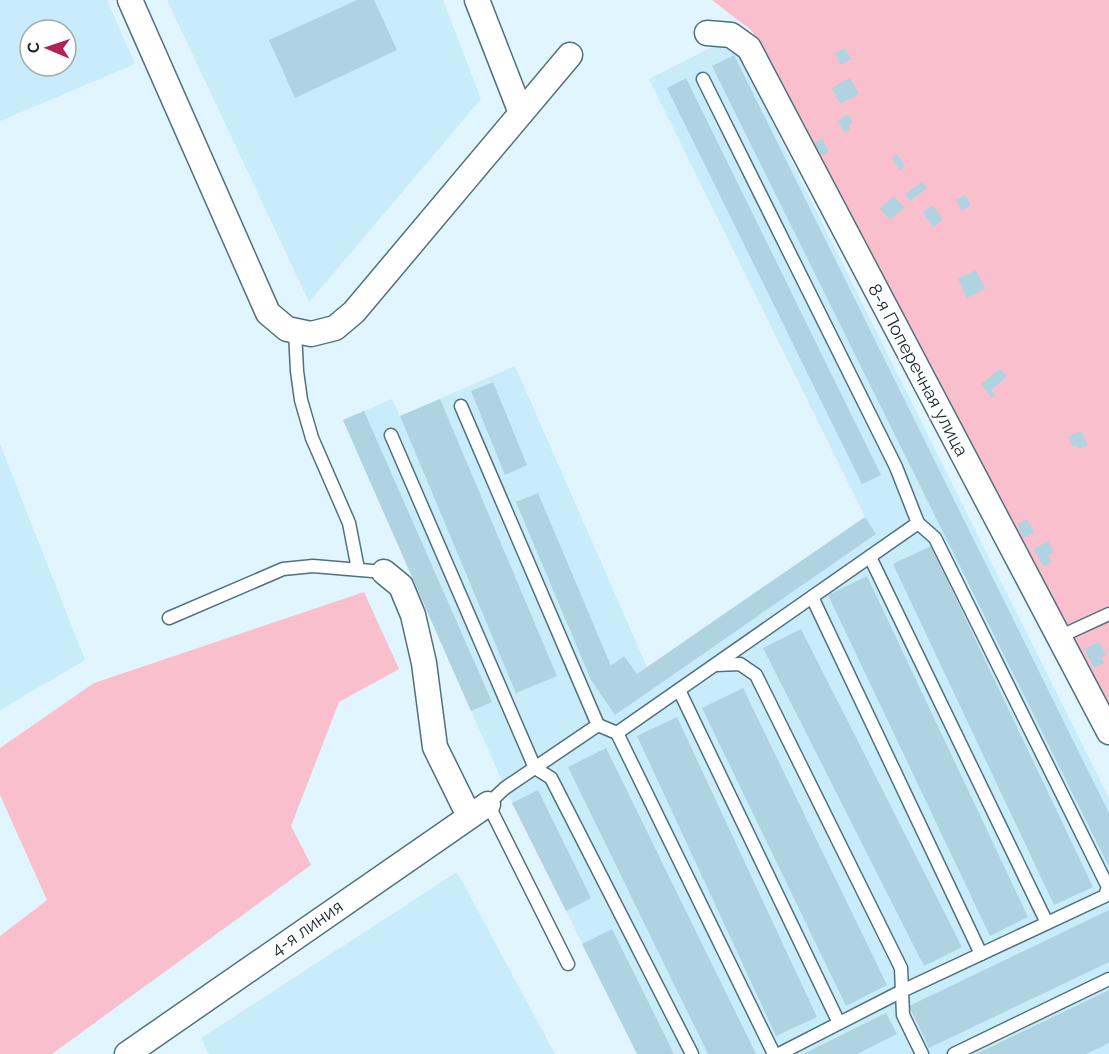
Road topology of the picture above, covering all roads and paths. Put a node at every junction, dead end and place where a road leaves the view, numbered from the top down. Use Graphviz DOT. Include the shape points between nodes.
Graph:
graph roads {
  1 [pos="130,0"];
  2 [pos="477,0"];
  3 [pos="707,33"];
  4 [pos="570,55"];
  5 [pos="703,79"];
  6 [pos="521,113"];
  7 [pos="295,330"];
  8 [pos="461,406"];
  9 [pos="391,435"];
  10 [pos="918,523"];
  11 [pos="870,557"];
  12 [pos="358,569"];
  13 [pos="384,572"];
  14 [pos="812,597"];
  15 [pos="1109,614"];
  16 [pos="169,618"];
  17 [pos="1059,637"];
  18 [pos="715,665"];
  19 [pos="679,690"];
  20 [pos="598,725"];
  21 [pos="1109,732"];
  22 [pos="617,733"];
  23 [pos="535,768"];
  24 [pos="478,810"];
  25 [pos="1047,923"];
  26 [pos="981,954"];
  27 [pos="568,964"];
  28 [pos="1109,979"];
  29 [pos="902,991"];
  30 [pos="839,1023"];
  31 [pos="127,1054"];
  32 [pos="692,1054"];
  33 [pos="774,1054"];
  34 [pos="779,1054"];
  35 [pos="922,1054"];
  36 [pos="954,1054"];
  1 -- 7 [label="street" via="268,313 287,329"];
  2 -- 6 [label="street"];
  3 -- 17 [label="street, 8-я Поперечная улица" via="730,35 748,48"];
  4 -- 6 [label="street"];
  5 -- 10 [label="lane" via="896,467"];
  6 -- 7 [label="street" via="354,312 335,328 311,334"];
  7 -- 12 [label="lane" via="301,400 312,438 349,522"];
  8 -- 20 [label="lane"];
  9 -- 23 [label="lane"];
  10 -- 11 [label="lane"];
  10 -- 25 [label="lane" via="935,538 1108,887 1105,896"];
  11 -- 14 [label="lane"];
  11 -- 25 [label="lane"];
  12 -- 13 [label="lane"];
  12 -- 16 [label="lane" via="283,569"];
  13 -- 24 [label="street" via="401,586 413,615 435,747"];
  14 -- 18 [label="lane"];
  14 -- 26 [label="lane"];
  15 -- 17 [label="lane"];
  17 -- 21 [label="street, 8-я Поперечная улица"];
  18 -- 19 [label="lane"];
  18 -- 29 [label="lane" via="740,664 756,675 901,968"];
  19 -- 22 [label="lane"];
  19 -- 30 [label="lane"];
  20 -- 22 [label="lane"];
  20 -- 23 [label="lane"];
  22 -- 33 [label="lane"];
  23 -- 24 [label="lane"];
  23 -- 32 [label="lane" via="551,778"];
  24 -- 27 [label="lane"];
  24 -- 31 [label="street, 4-я линия"];
  25 -- 26 [label="lane"];
  26 -- 29 [label="lane"];
  28 -- 36 [label="lane"];
  29 -- 30 [label="lane"];
  29 -- 35 [label="lane" via="903,1015"];
  30 -- 34 [label="lane"];
}
